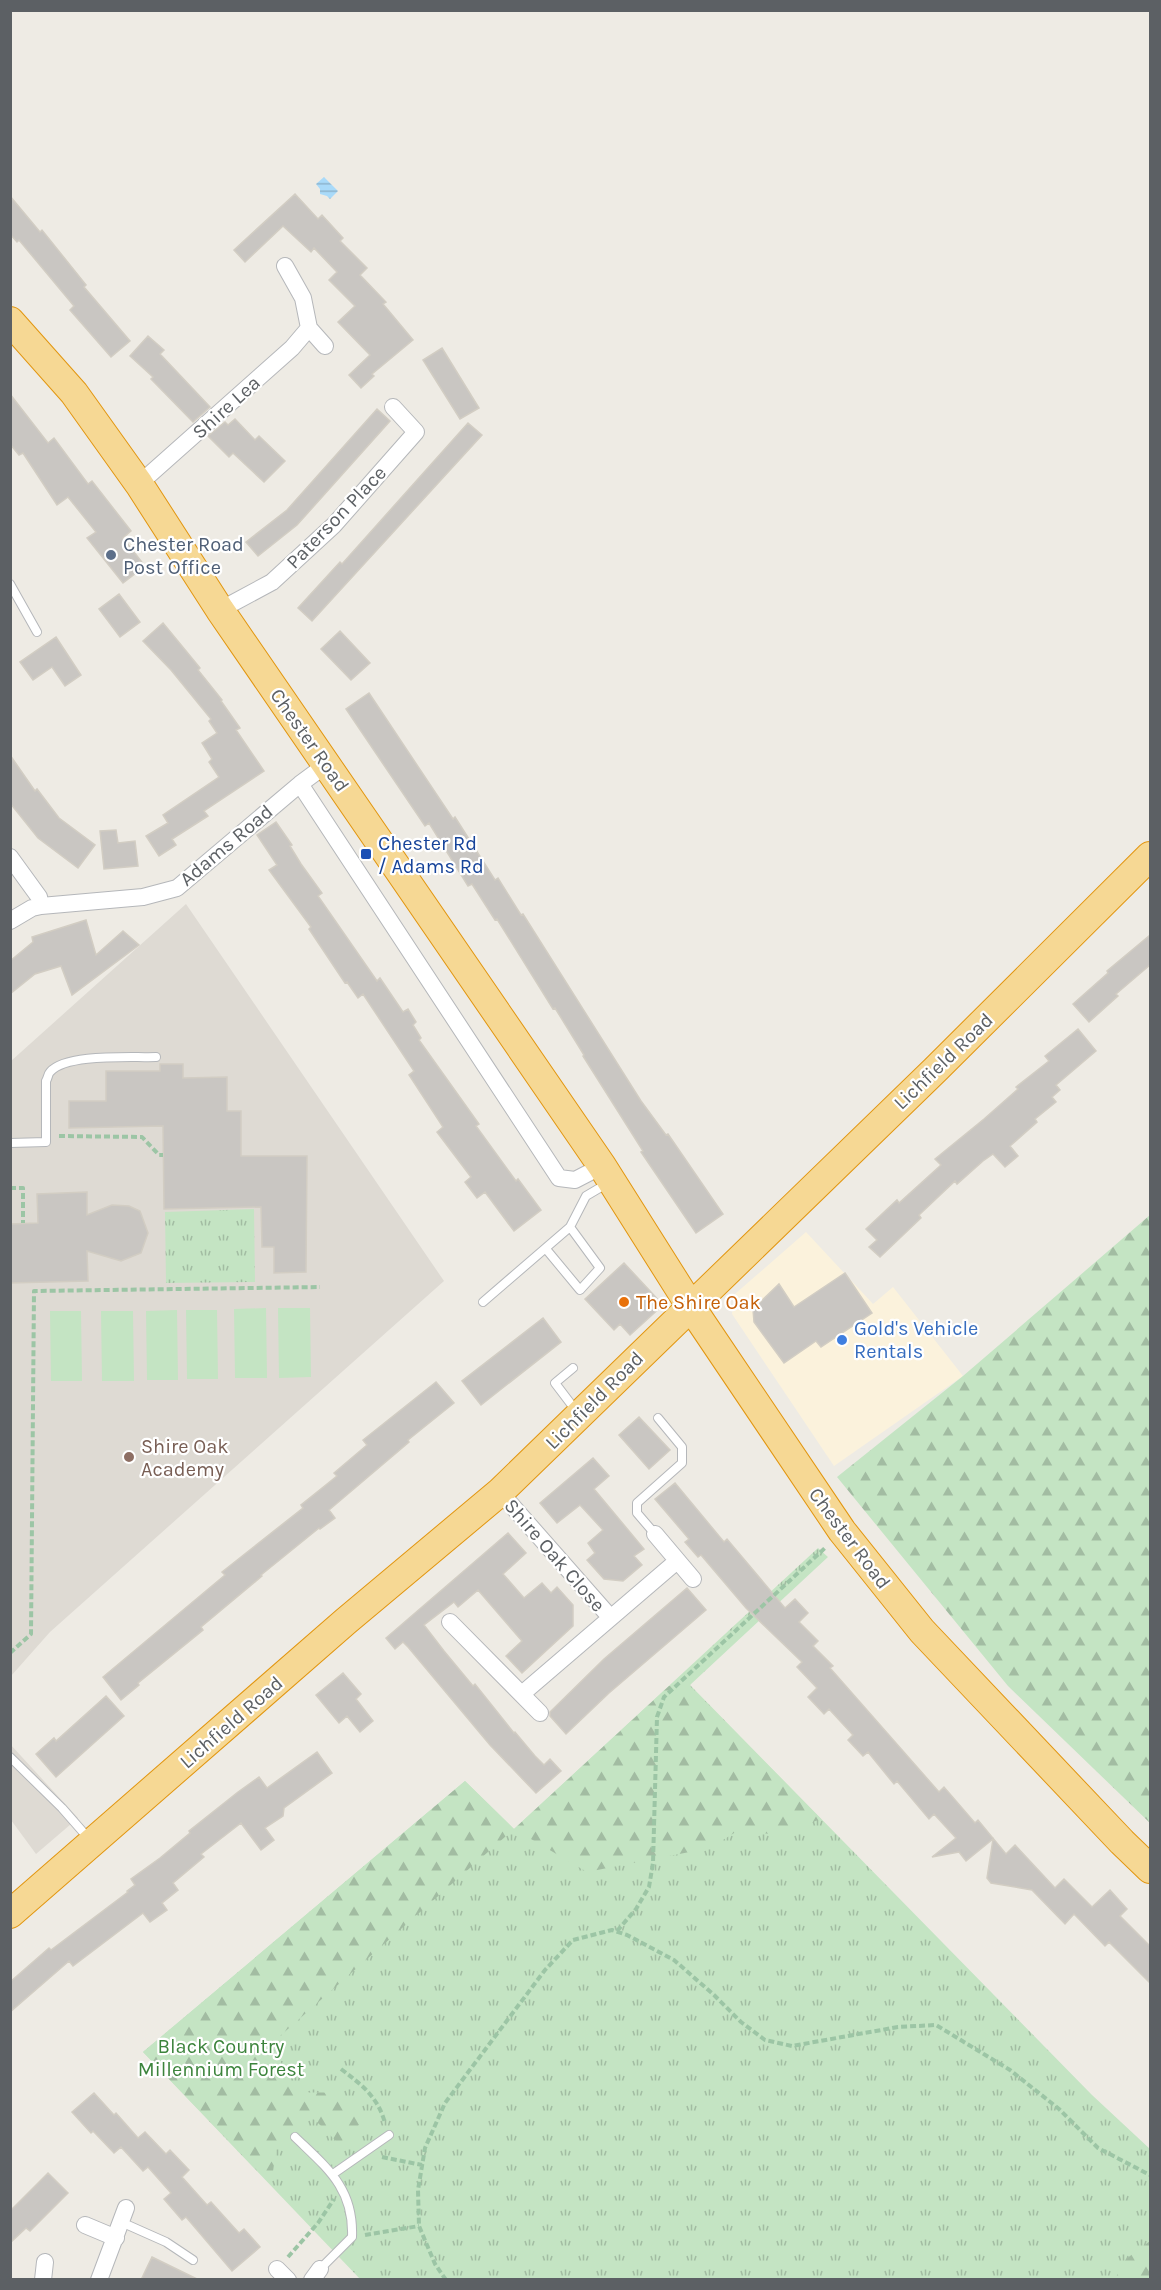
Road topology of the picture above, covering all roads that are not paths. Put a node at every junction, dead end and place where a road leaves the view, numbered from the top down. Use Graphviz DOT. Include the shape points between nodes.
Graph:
graph roads {
  1 [pos="285,266"];
  2 [pos="10,321"];
  3 [pos="309,328"];
  4 [pos="325,346"];
  5 [pos="393,406"];
  6 [pos="139,483"];
  7 [pos="10,584"];
  8 [pos="220,610"];
  9 [pos="37,632"];
  10 [pos="327,764"];
  11 [pos="300,784"];
  12 [pos="1150,856"];
  13 [pos="10,857"];
  14 [pos="41,906"];
  15 [pos="10,921"];
  16 [pos="156,1057"];
  17 [pos="10,1143"];
  18 [pos="607,1173"];
  19 [pos="570,1227"];
  20 [pos="546,1249"];
  21 [pos="483,1302"];
  22 [pos="691,1307"];
  23 [pos="573,1368"];
  24 [pos="579,1415"];
  25 [pos="658,1418"];
  26 [pos="500,1492"];
  27 [pos="655,1534"];
  28 [pos="676,1561"];
  29 [pos="693,1579"];
  30 [pos="610,1617"];
  31 [pos="450,1622"];
  32 [pos="523,1693"];
  33 [pos="540,1713"];
  34 [pos="10,1757"];
  35 [pos="92,1843"];
  36 [pos="1150,1869"];
  37 [pos="10,1914"];
  38 [pos="389,2135"];
  39 [pos="295,2137"];
  40 [pos="333,2174"];
  41 [pos="121,2223"];
  42 [pos="85,2225"];
  43 [pos="194,2260"];
  44 [pos="45,2262"];
  45 [pos="316,2274"];
  46 [pos="43,2280"];
  47 [pos="99,2280"];
  1 -- 3 [label="street" via="303,298"];
  2 -- 6 [label="highway, Chester Road" via="74,393"];
  3 -- 4 [label="street"];
  3 -- 6 [label="street, Shire Lea" via="292,348"];
  5 -- 8 [label="street, Paterson Place" via="416,432 334,525 272,582"];
  6 -- 8 [label="highway, Chester Road"];
  7 -- 9 [label="lane"];
  8 -- 10 [label="highway, Chester Road"];
  10 -- 11 [label="street, Adams Road"];
  10 -- 18 [label="highway, Chester Road"];
  11 -- 14 [label="street, Adams Road" via="177,888 143,897"];
  11 -- 18 [label="street, Chester Road" via="559,1178 575,1180"];
  12 -- 22 [label="highway, Lichfield Road"];
  13 -- 14 [label="street" via="39,897"];
  14 -- 15 [label="street, Adams Road"];
  16 -- 17 [label="lane" via="63,1063 50,1072 46,1081 46,1142"];
  18 -- 19 [label="lane" via="586,1196"];
  18 -- 22 [label="highway, Chester Road"];
  19 -- 20 [label="lane"];
  19 -- 20 [label="lane" via="600,1268 580,1290"];
  20 -- 21 [label="lane"];
  22 -- 24 [label="highway, Lichfield Road"];
  22 -- 36 [label="highway, Chester Road" via="842,1531 922,1631"];
  23 -- 24 [label="lane" via="555,1383"];
  24 -- 26 [label="highway, Lichfield Road"];
  25 -- 27 [label="lane" via="682,1447 682,1463 637,1503 637,1513"];
  26 -- 30 [label="street, Shire Oak Close"];
  26 -- 35 [label="highway, Lichfield Road"];
  27 -- 28 [label="street"];
  28 -- 29 [label="street"];
  28 -- 30 [label="street, Shire Oak Close"];
  30 -- 32 [label="street, Shire Oak Close"];
  31 -- 32 [label="street"];
  32 -- 33 [label="street"];
  34 -- 35 [label="lane"];
  35 -- 37 [label="highway, Lichfield Road"];
  38 -- 40 [label="lane"];
  39 -- 40 [label="lane"];
  40 -- 45 [label="lane" via="349,2203 352,2237"];
  41 -- 42 [label="street"];
  41 -- 43 [label="lane" via="166,2242"];
  41 -- 47 [label="street"];
  44 -- 46 [label="street"];
}
